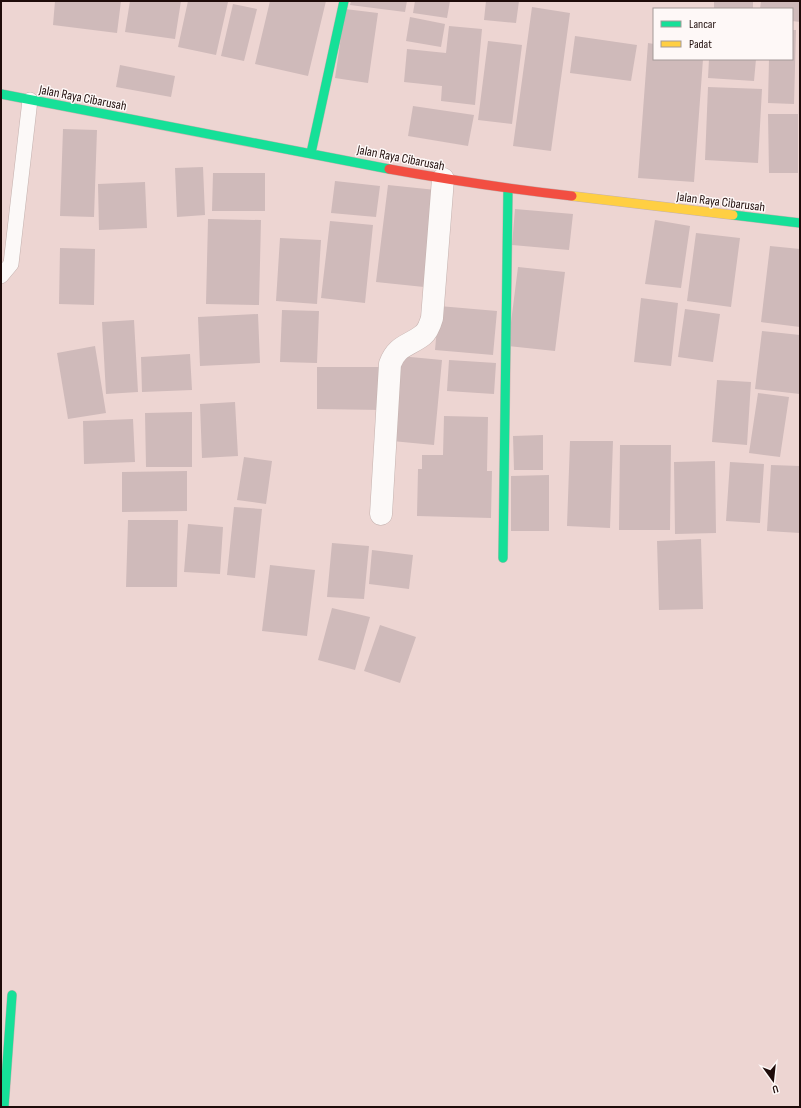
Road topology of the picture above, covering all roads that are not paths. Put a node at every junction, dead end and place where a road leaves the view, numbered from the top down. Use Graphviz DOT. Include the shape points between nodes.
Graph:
graph roads {
  1 [pos="344,1"];
  2 [pos="1,94"];
  3 [pos="30,100"];
  4 [pos="311,153"];
  5 [pos="443,178"];
  6 [pos="508,189"];
  7 [pos="800,223"];
  8 [pos="1,276"];
  9 [pos="381,514"];
  10 [pos="503,558"];
  11 [pos="12,995"];
  12 [pos="4,1107"];
  1 -- 4 [label="main road"];
  2 -- 3 [label="main road, Jalan Raya Cibarusah"];
  3 -- 4 [label="main road, Jalan Raya Cibarusah"];
  3 -- 8 [label="lane" via="11,264"];
  4 -- 5 [label="main road, Jalan Raya Cibarusah"];
  5 -- 6 [label="main road, Jalan Raya Cibarusah"];
  5 -- 9 [label="street" via="432,318 423,335 396,351 390,364"];
  6 -- 7 [label="main road, Jalan Raya Cibarusah"];
  6 -- 10 [label="main road"];
  11 -- 12 [label="main road"];
}
